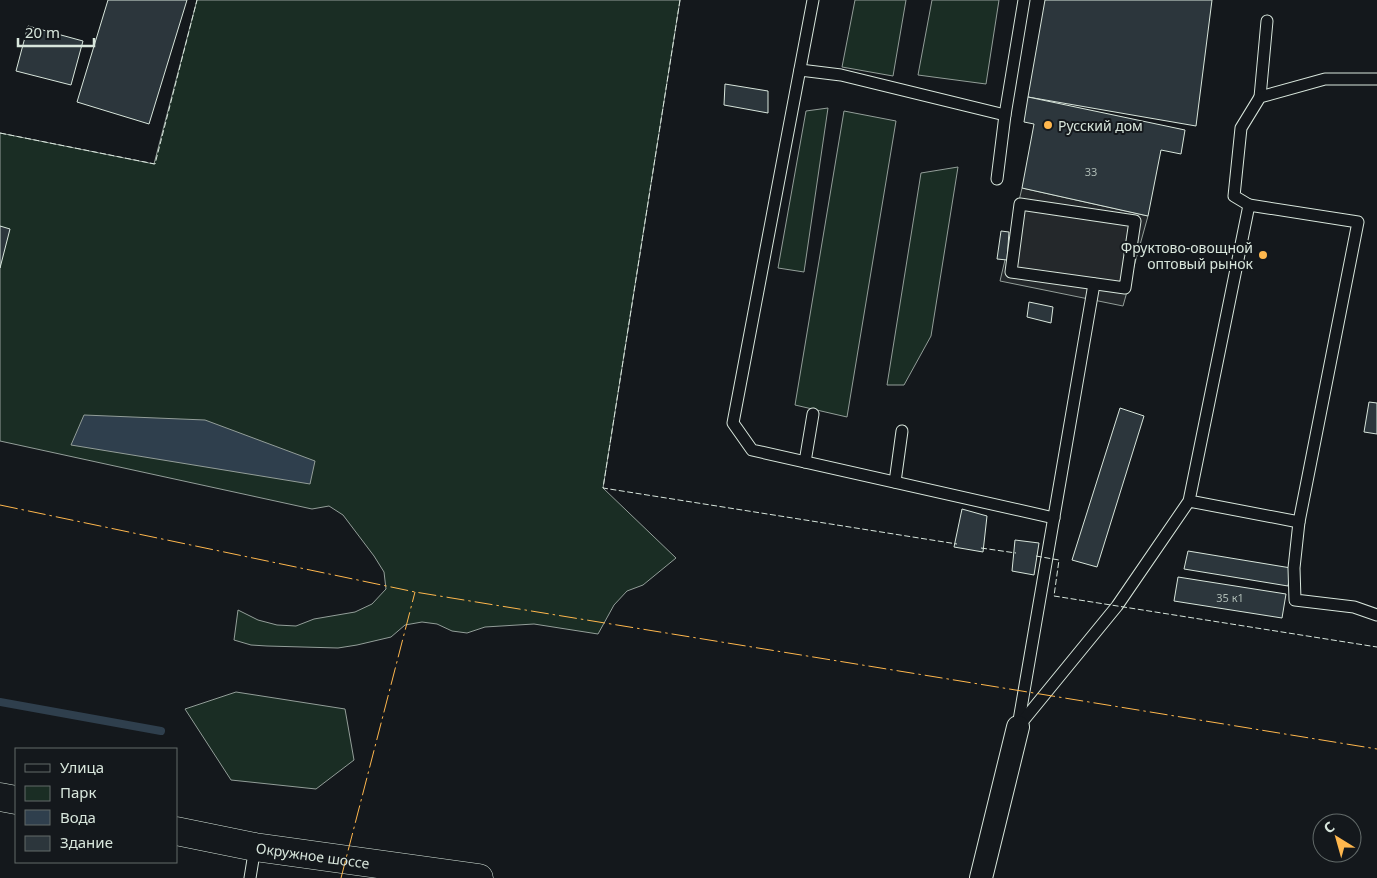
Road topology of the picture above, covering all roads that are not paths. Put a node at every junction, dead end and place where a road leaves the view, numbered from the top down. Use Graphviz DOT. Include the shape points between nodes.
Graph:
graph roads {
  1 [pos="812,0"];
  2 [pos="1024,0"];
  3 [pos="1267,21"];
  4 [pos="800,70"];
  5 [pos="1377,79"];
  6 [pos="1260,97"];
  7 [pos="1005,115"];
  8 [pos="997,179"];
  9 [pos="1249,205"];
  10 [pos="1094,284"];
  11 [pos="813,414"];
  12 [pos="902,431"];
  13 [pos="805,462"];
  14 [pos="895,482"];
  15 [pos="1189,501"];
  16 [pos="1054,518"];
  17 [pos="1299,522"];
  18 [pos="1377,615"];
  19 [pos="1018,727"];
  20 [pos="0,797"];
  21 [pos="15,800"];
  22 [pos="178,831"];
  23 [pos="255,847"];
  24 [pos="250,878"];
  25 [pos="479,878"];
  26 [pos="981,878"];
  1 -- 4 [label="lane"];
  2 -- 7 [label="lane"];
  3 -- 6 [label="lane"];
  4 -- 7 [label="lane" via="841,75"];
  4 -- 13 [label="lane" via="733,423 752,450"];
  5 -- 6 [label="lane" via="1325,79"];
  6 -- 9 [label="lane" via="1242,128 1234,196"];
  7 -- 8 [label="lane"];
  9 -- 15 [label="lane"];
  9 -- 17 [label="lane" via="1358,222"];
  10 -- 10 [label="lane" via="1011,272 1020,204 1135,221 1125,288"];
  10 -- 16 [label="lane"];
  11 -- 13 [label="lane"];
  12 -- 14 [label="lane"];
  13 -- 14 [label="lane"];
  14 -- 16 [label="lane"];
  15 -- 17 [label="lane"];
  15 -- 19 [label="lane" via="1117,606"];
  16 -- 19 [label="lane"];
  17 -- 18 [label="lane" via="1294,568 1295,600 1354,607"];
  19 -- 26 [label="street"];
  20 -- 21 [label="main road"];
  22 -- 23 [label="main road, Окружное шоссе"];
  23 -- 24 [label="lane"];
  23 -- 25 [label="main road, Окружное шоссе"];
}
